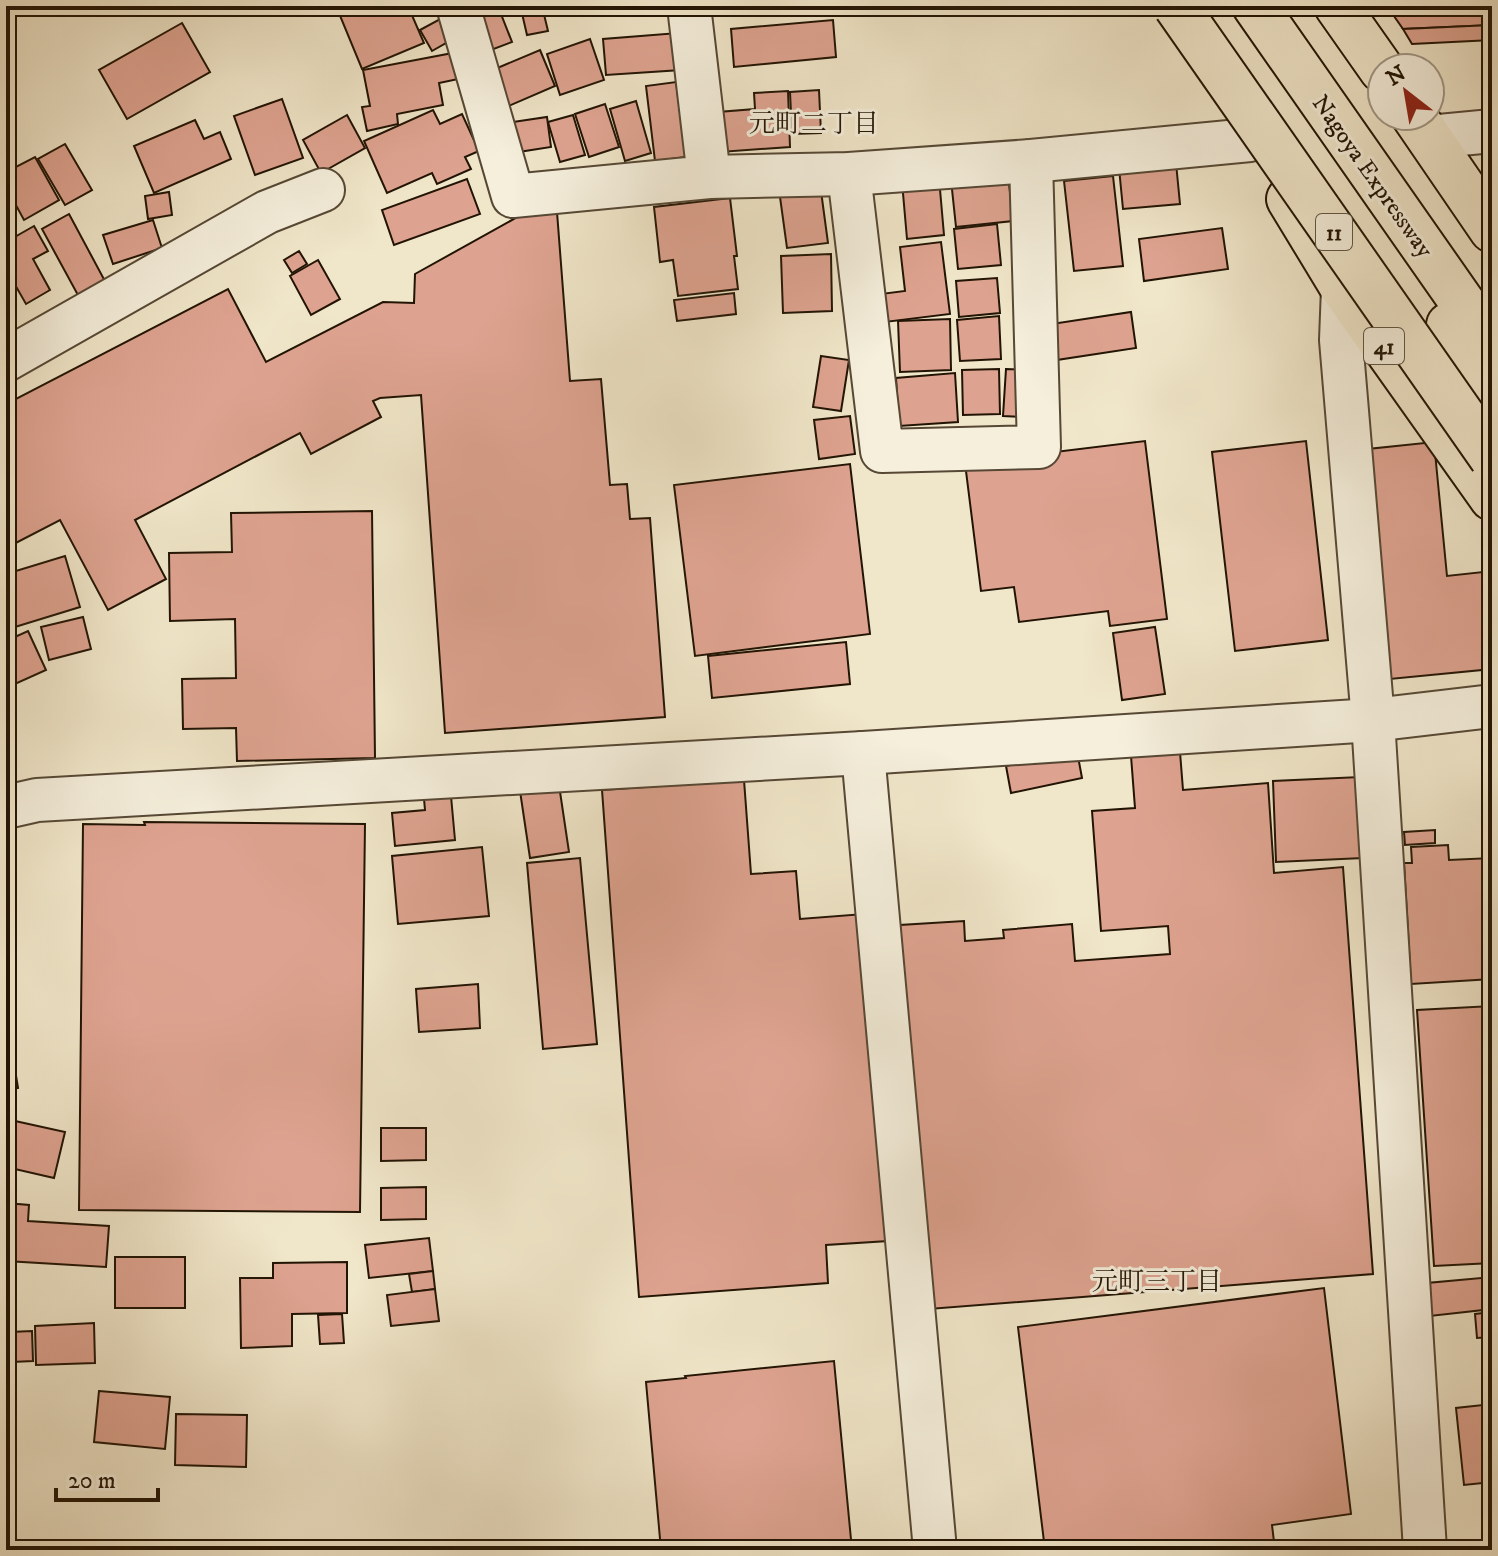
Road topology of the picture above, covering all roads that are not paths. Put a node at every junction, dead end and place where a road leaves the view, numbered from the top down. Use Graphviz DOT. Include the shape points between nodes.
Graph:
graph roads {
  1 [pos="458,6"];
  2 [pos="689,6"];
  3 [pos="1156,6"];
  4 [pos="1176,6"];
  5 [pos="1198,6"];
  6 [pos="1255,6"];
  7 [pos="1337,6"];
  8 [pos="1369,52"];
  9 [pos="1446,128"];
  10 [pos="1492,131"];
  11 [pos="1424,132"];
  12 [pos="1250,140"];
  13 [pos="1360,158"];
  14 [pos="1031,161"];
  15 [pos="849,174"];
  16 [pos="709,177"];
  17 [pos="1282,188"];
  18 [pos="323,190"];
  19 [pos="1492,230"];
  20 [pos="1343,288"];
  21 [pos="1492,345"];
  22 [pos="6,360"];
  23 [pos="1492,387"];
  24 [pos="1492,458"];
  25 [pos="1492,498"];
  26 [pos="1492,706"];
  27 [pos="1373,720"];
  28 [pos="863,753"];
  29 [pos="6,807"];
  30 [pos="935,1550"];
  31 [pos="1425,1550"];
  1 -- 16 [label="street" via="513,196"];
  2 -- 16 [label="street"];
  3 -- 12 [label="highway, 41"];
  4 -- 24 [label="highway, 11, bridge"];
  5 -- 17 [label="highway"];
  6 -- 13 [label="highway, Nagoya Expressway"];
  7 -- 8 [label="highway"];
  9 -- 10 [label="street"];
  11 -- 19 [label="highway"];
  12 -- 14 [label="street"];
  12 -- 17 [label="highway, 41"];
  13 -- 21 [label="highway, Nagoya Expressway"];
  13 -- 23 [label="highway" via="1394,247"];
  14 -- 15 [label="street"];
  14 -- 15 [label="street" via="1039,447 882,451"];
  15 -- 16 [label="street"];
  17 -- 20 [label="highway, 41"];
  18 -- 22 [label="street" via="267,212"];
  20 -- 25 [label="highway, 41"];
  20 -- 27 [label="street" via="1341,340"];
  26 -- 27 [label="street"];
  27 -- 28 [label="street"];
  27 -- 31 [label="street"];
  28 -- 29 [label="street" via="37,800"];
  28 -- 30 [label="street"];
}
